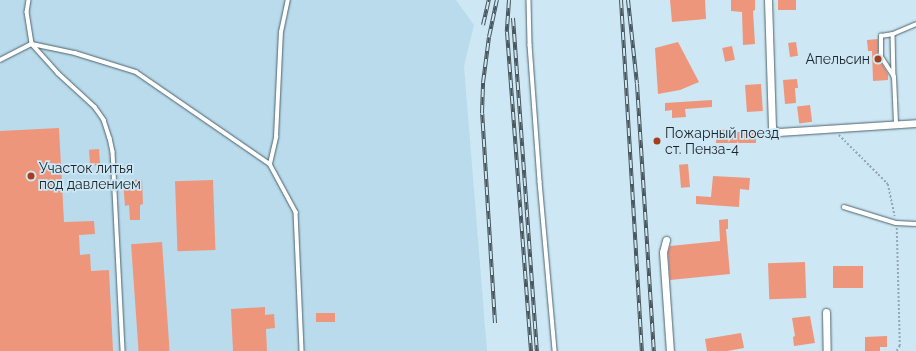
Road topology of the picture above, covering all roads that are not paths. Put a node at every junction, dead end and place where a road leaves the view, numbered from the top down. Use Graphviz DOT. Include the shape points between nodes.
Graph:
graph roads {
  1 [pos="29,0"];
  2 [pos="288,0"];
  3 [pos="529,0"];
  4 [pos="768,0"];
  5 [pos="916,24"];
  6 [pos="893,34"];
  7 [pos="32,44"];
  8 [pos="0,60"];
  9 [pos="894,77"];
  10 [pos="896,123"];
  11 [pos="916,123"];
  12 [pos="270,164"];
  13 [pos="844,207"];
  14 [pos="916,224"];
  15 [pos="666,240"];
  16 [pos="826,312"];
  17 [pos="123,351"];
  18 [pos="302,351"];
  19 [pos="555,351"];
  20 [pos="670,351"];
  21 [pos="827,351"];
  1 -- 7 [label="lane" via="27,12"];
  2 -- 12 [label="lane" via="281,32 276,137"];
  3 -- 19 [label="lane" via="539,174"];
  4 -- 10 [label="street" via="772,129 778,132"];
  5 -- 6 [label="lane"];
  6 -- 9 [label="lane"];
  6 -- 9 [label="lane" via="881,36 881,57"];
  7 -- 8 [label="lane"];
  7 -- 12 [label="lane" via="75,53 136,72"];
  7 -- 17 [label="lane" via="58,73 95,107 104,120 110,138 113,152"];
  9 -- 10 [label="lane"];
  10 -- 11 [label="street"];
  12 -- 18 [label="lane" via="296,212"];
  13 -- 14 [label="lane" via="896,223"];
  15 -- 20 [label="street" via="663,252"];
  16 -- 21 [label="street"];
}
